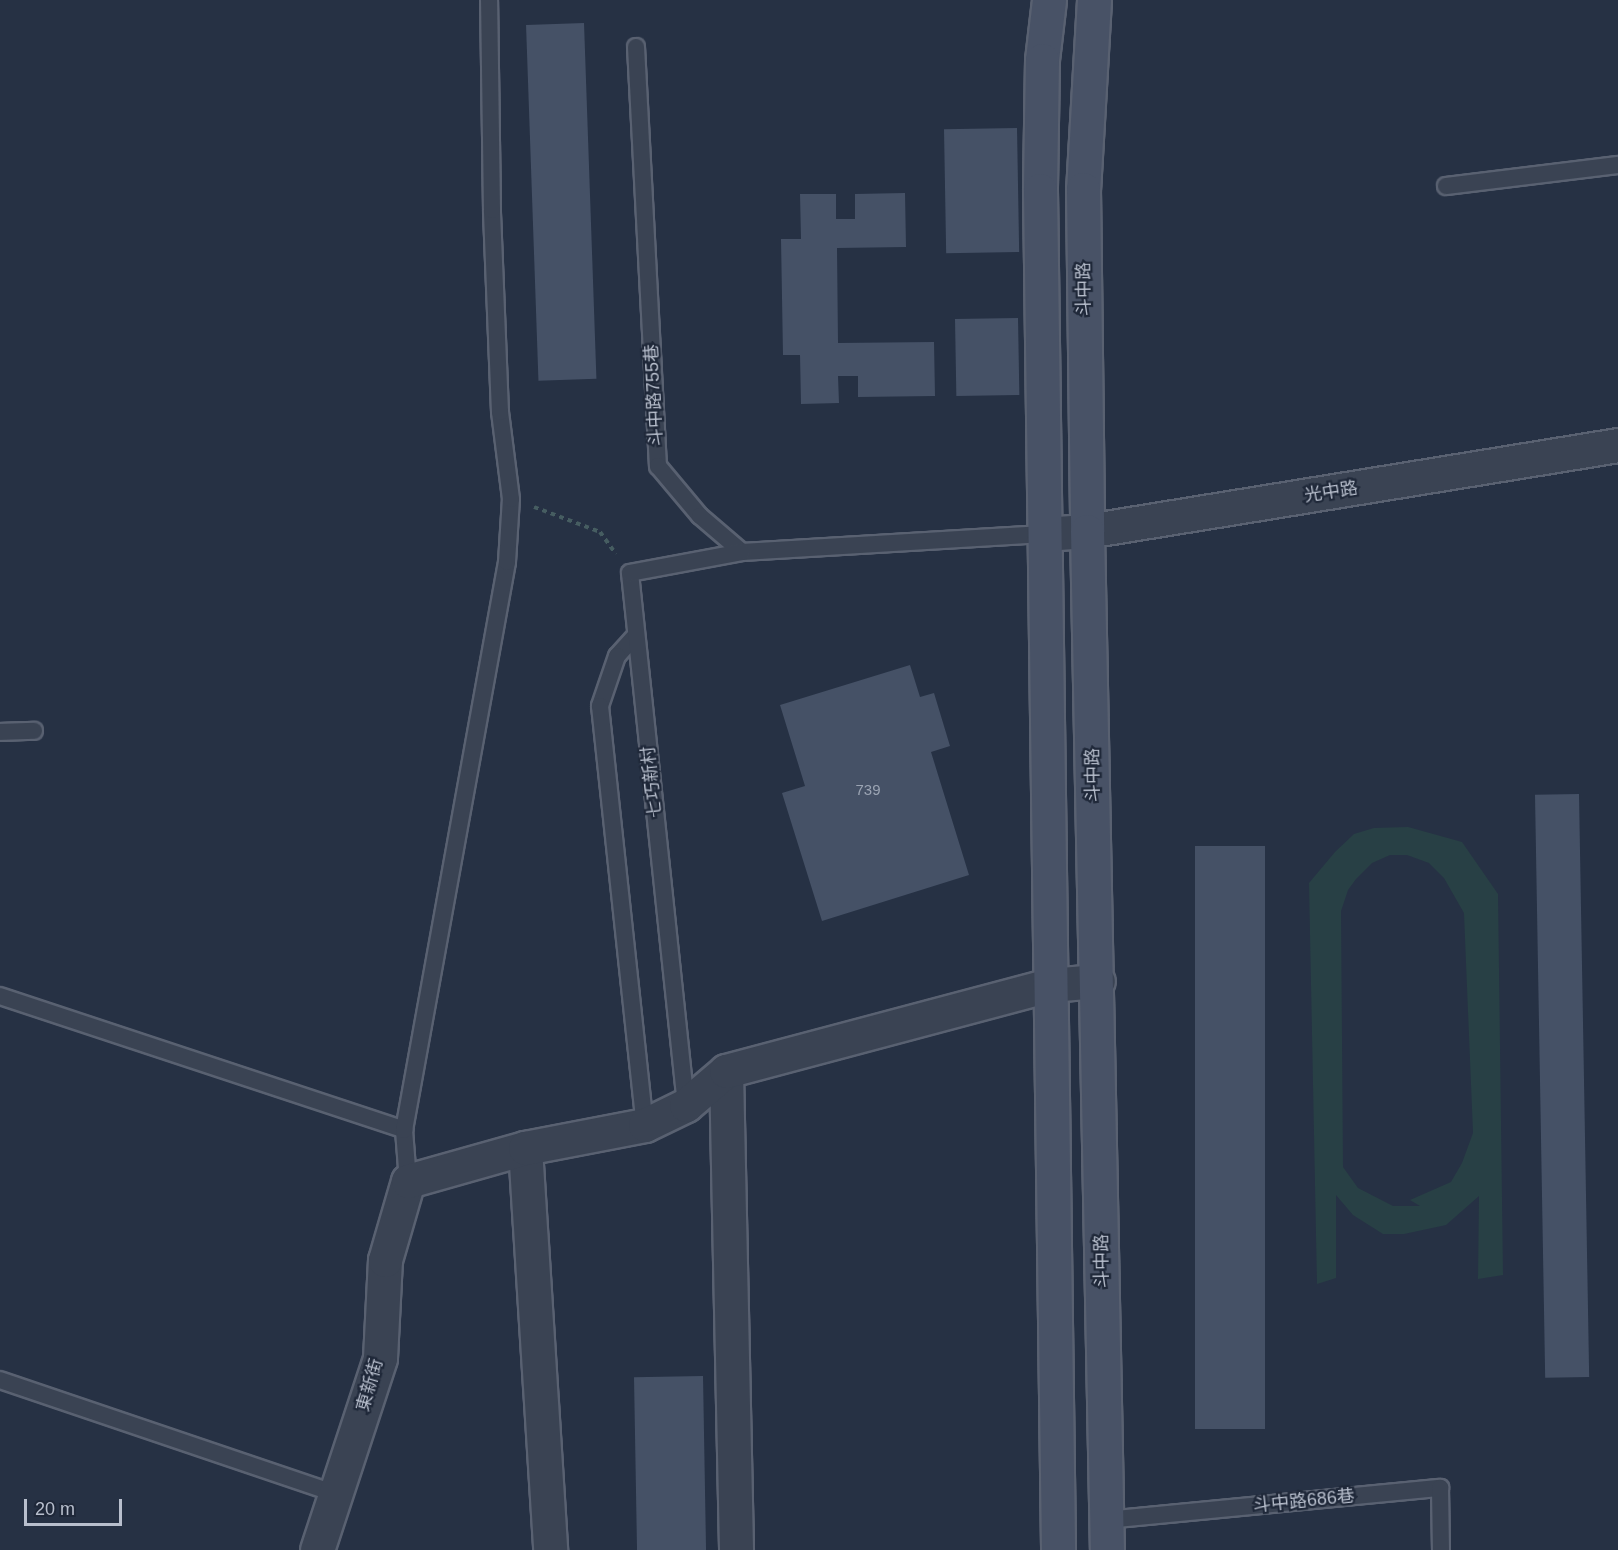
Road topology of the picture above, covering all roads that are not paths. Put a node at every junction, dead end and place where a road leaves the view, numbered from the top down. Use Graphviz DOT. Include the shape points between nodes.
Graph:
graph roads {
  1 [pos="489,0"];
  2 [pos="1049,0"];
  3 [pos="1094,0"];
  4 [pos="636,47"];
  5 [pos="1618,165"];
  6 [pos="1446,186"];
  7 [pos="1083,189"];
  8 [pos="1040,190"];
  9 [pos="1618,445"];
  10 [pos="1087,531"];
  11 [pos="1043,534"];
  12 [pos="742,552"];
  13 [pos="636,635"];
  14 [pos="34,731"];
  15 [pos="0,732"];
  16 [pos="1098,981"];
  17 [pos="1049,985"];
  18 [pos="0,996"];
  19 [pos="726,1071"];
  20 [pos="686,1105"];
  21 [pos="645,1125"];
  22 [pos="404,1130"];
  23 [pos="525,1148"];
  24 [pos="408,1181"];
  25 [pos="0,1380"];
  26 [pos="337,1494"];
  27 [pos="1107,1535"];
  28 [pos="317,1550"];
  29 [pos="550,1550"];
  30 [pos="736,1550"];
  31 [pos="1058,1550"];
  32 [pos="1441,1550"];
  1 -- 22 [label="lane" via="500,412 511,499 507,562"];
  2 -- 8 [label="main road" via="1042,60"];
  3 -- 7 [label="main road, 斗中路"];
  4 -- 12 [label="lane, 斗中路755巷" via="658,466 700,516"];
  5 -- 6 [label="lane"];
  7 -- 8 [label="main road"];
  7 -- 10 [label="main road, 斗中路"];
  8 -- 11 [label="main road"];
  9 -- 10 [label="street, 光中路"];
  10 -- 11 [label="street, 光中路"];
  10 -- 16 [label="main road, 斗中路"];
  11 -- 12 [label="lane"];
  11 -- 17 [label="main road"];
  12 -- 13 [label="lane, 七巧新村" via="630,573"];
  13 -- 20 [label="lane, 七巧新村"];
  13 -- 21 [label="lane" via="617,656 600,706"];
  14 -- 15 [label="lane"];
  16 -- 17 [label="street"];
  16 -- 27 [label="main road, 斗中路"];
  17 -- 19 [label="street"];
  17 -- 31 [label="main road"];
  18 -- 22 [label="lane"];
  19 -- 20 [label="street"];
  19 -- 30 [label="street"];
  20 -- 21 [label="street"];
  21 -- 23 [label="street"];
  22 -- 24 [label="lane"];
  23 -- 24 [label="street"];
  23 -- 29 [label="street"];
  24 -- 26 [label="street, 東新街" via="385,1260 380,1358"];
  25 -- 26 [label="lane"];
  26 -- 28 [label="street, 東新街"];
  27 -- 32 [label="lane, 斗中路686巷" via="1440,1488"];
}
